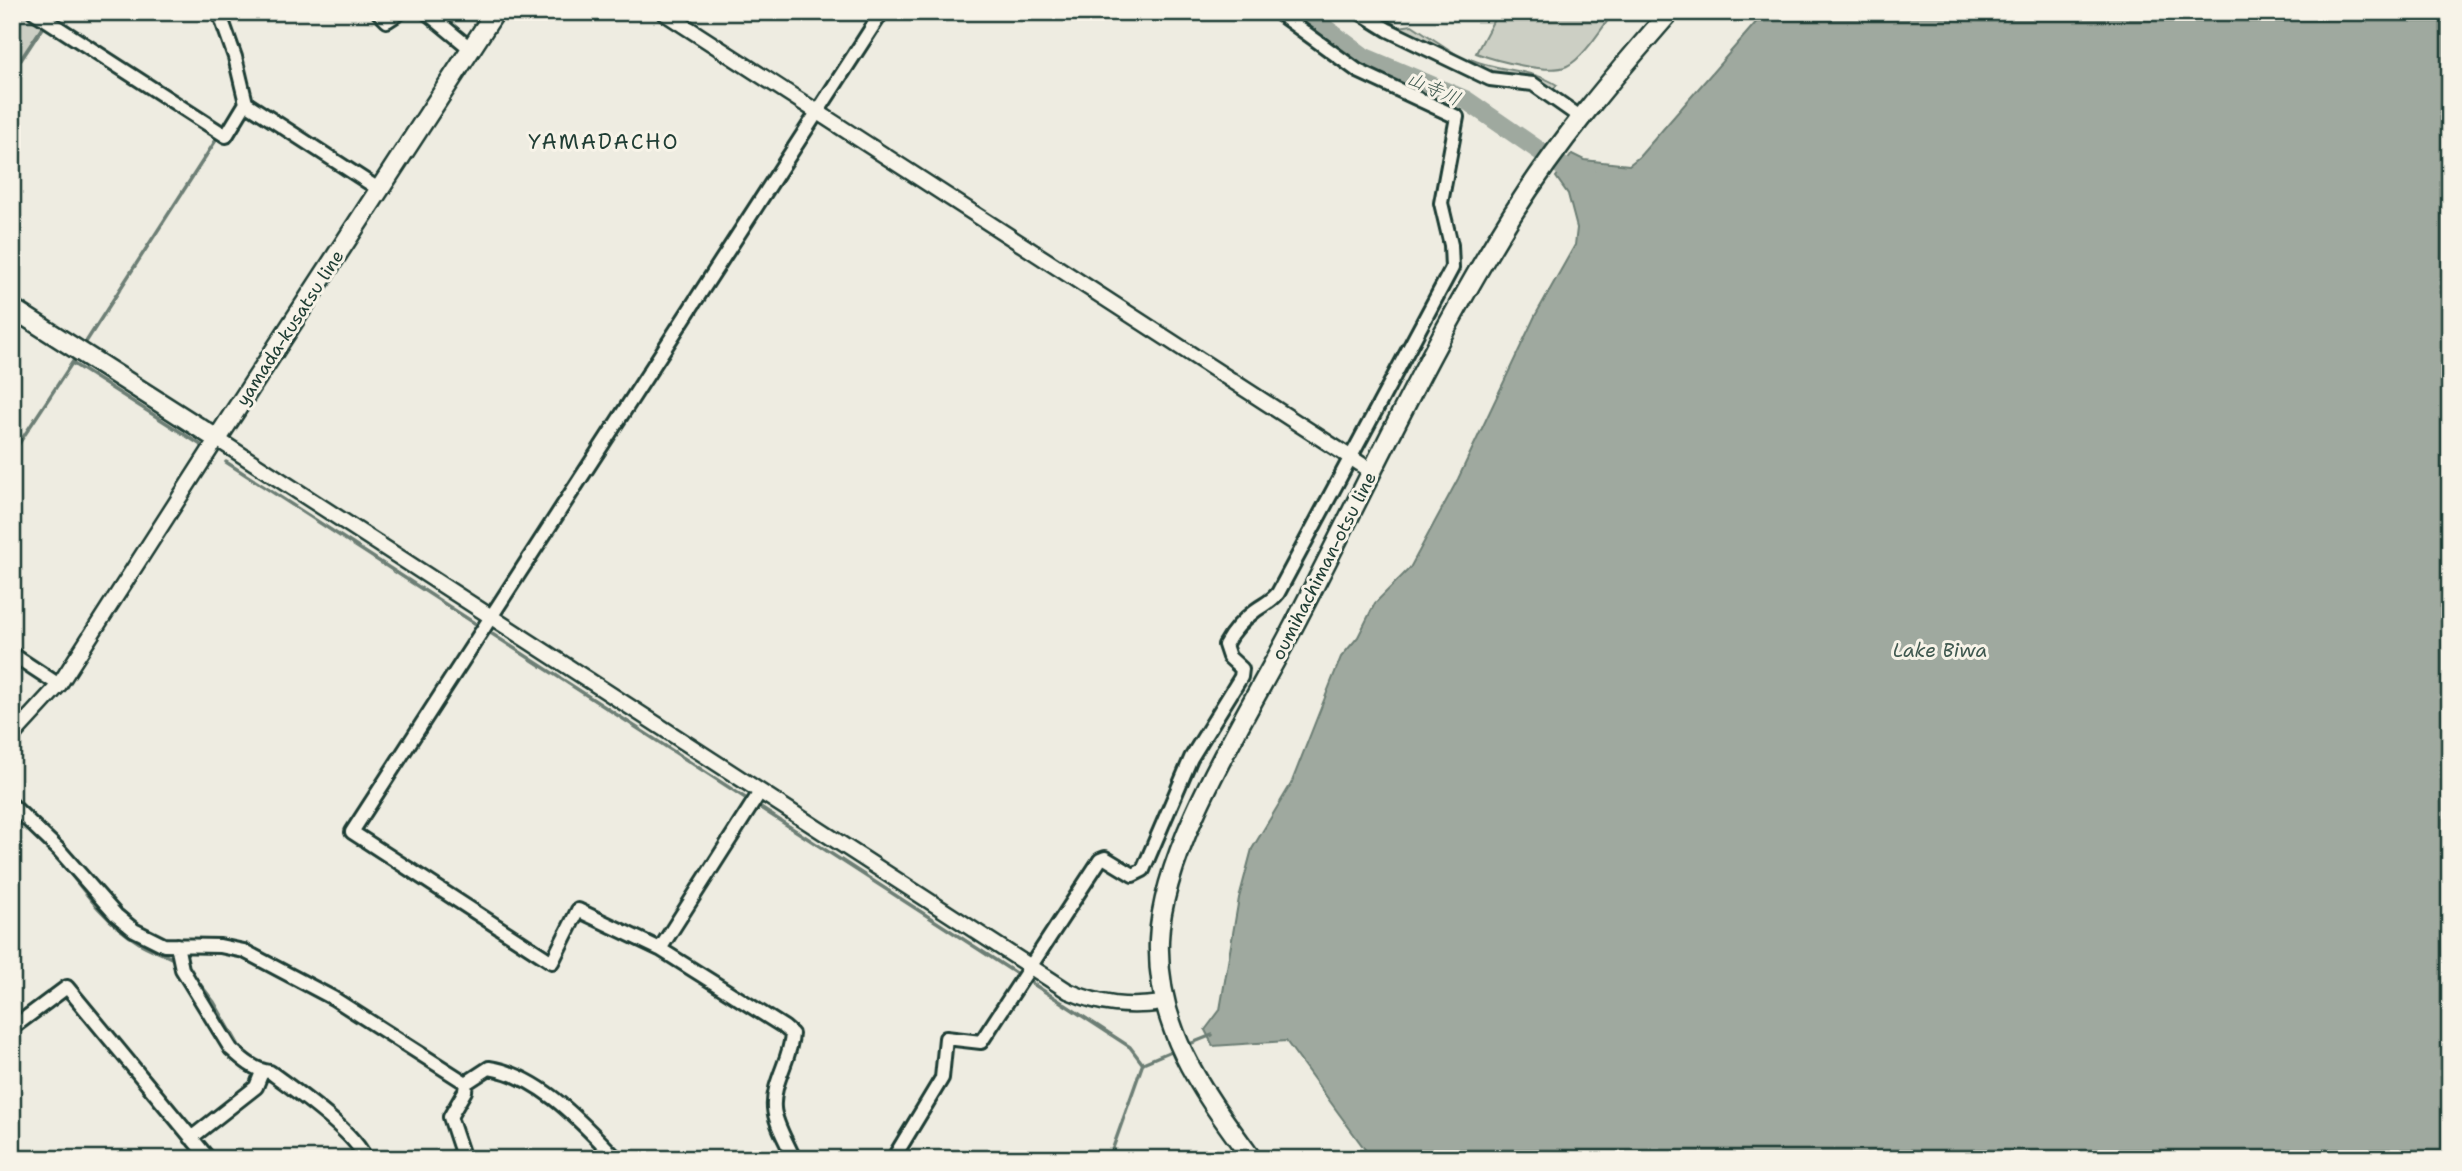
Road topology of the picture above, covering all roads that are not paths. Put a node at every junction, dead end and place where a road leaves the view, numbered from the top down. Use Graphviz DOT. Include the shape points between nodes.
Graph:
graph roads {
  1 [pos="34,12"];
  2 [pos="219,12"];
  3 [pos="378,12"];
  4 [pos="401,12"];
  5 [pos="426,12"];
  6 [pos="495,12"];
  7 [pos="663,12"];
  8 [pos="882,12"];
  9 [pos="1277,12"];
  10 [pos="1359,12"];
  11 [pos="1670,12"];
  12 [pos="471,49"];
  13 [pos="246,103"];
  14 [pos="817,112"];
  15 [pos="1580,117"];
  16 [pos="380,190"];
  17 [pos="12,308"];
  18 [pos="217,439"];
  19 [pos="1350,457"];
  20 [pos="1373,472"];
  21 [pos="485,625"];
  22 [pos="12,654"];
  23 [pos="59,685"];
  24 [pos="12,736"];
  25 [pos="755,800"];
  26 [pos="12,805"];
  27 [pos="177,945"];
  28 [pos="660,949"];
  29 [pos="1026,976"];
  30 [pos="1163,1003"];
  31 [pos="12,1028"];
  32 [pos="262,1072"];
  33 [pos="466,1083"];
  34 [pos="191,1138"];
  35 [pos="209,1159"];
  36 [pos="365,1159"];
  37 [pos="464,1159"];
  38 [pos="617,1159"];
  39 [pos="794,1159"];
  40 [pos="893,1159"];
  41 [pos="1252,1159"];
  1 -- 13 [label="street" via="226,136"];
  2 -- 13 [label="street"];
  3 -- 4 [label="street" via="387,21"];
  5 -- 12 [label="street"];
  6 -- 12 [label="main road, yamada-kusatsu line"];
  7 -- 14 [label="street"];
  8 -- 14 [label="street"];
  9 -- 19 [label="street" via="1358,71 1457,117 1441,203 1452,268"];
  10 -- 15 [label="street" via="1490,79 1533,83"];
  11 -- 15 [label="main road, oumihachiman-otsu line"];
  12 -- 16 [label="main road, yamada-kusatsu line"];
  13 -- 16 [label="street"];
  14 -- 19 [label="street"];
  14 -- 21 [label="street"];
  15 -- 20 [label="main road, oumihachiman-otsu line" via="1485,259"];
  16 -- 18 [label="main road, yamada-kusatsu line"];
  17 -- 18 [label="main road"];
  18 -- 21 [label="street"];
  18 -- 23 [label="street"];
  19 -- 20 [label="street"];
  19 -- 29 [label="street" via="1278,593 1225,645 1229,657 1242,669 1241,677 1191,758 1143,870 1132,875 1105,858 1100,860"];
  20 -- 30 [label="main road, oumihachiman-otsu line" via="1182,846 1165,894 1159,929"];
  21 -- 25 [label="street"];
  21 -- 28 [label="street" via="352,832 552,962 578,910"];
  22 -- 23 [label="street"];
  23 -- 24 [label="street"];
  25 -- 28 [label="street"];
  25 -- 29 [label="street"];
  26 -- 27 [label="street" via="116,915 155,942"];
  27 -- 32 [label="street" via="182,969 231,1049"];
  27 -- 33 [label="street" via="244,951 333,998"];
  28 -- 39 [label="street" via="792,1034 774,1108"];
  29 -- 30 [label="street" via="1097,1002"];
  29 -- 40 [label="street" via="981,1042 946,1038 942,1078"];
  30 -- 41 [label="main road, oumihachiman-otsu line" via="1180,1048"];
  31 -- 34 [label="street" via="66,987"];
  32 -- 34 [label="street" via="256,1087"];
  32 -- 36 [label="street" via="270,1072 316,1106"];
  33 -- 37 [label="street" via="450,1117"];
  33 -- 38 [label="street" via="489,1068 513,1074 560,1104"];
  34 -- 35 [label="street"];
}
